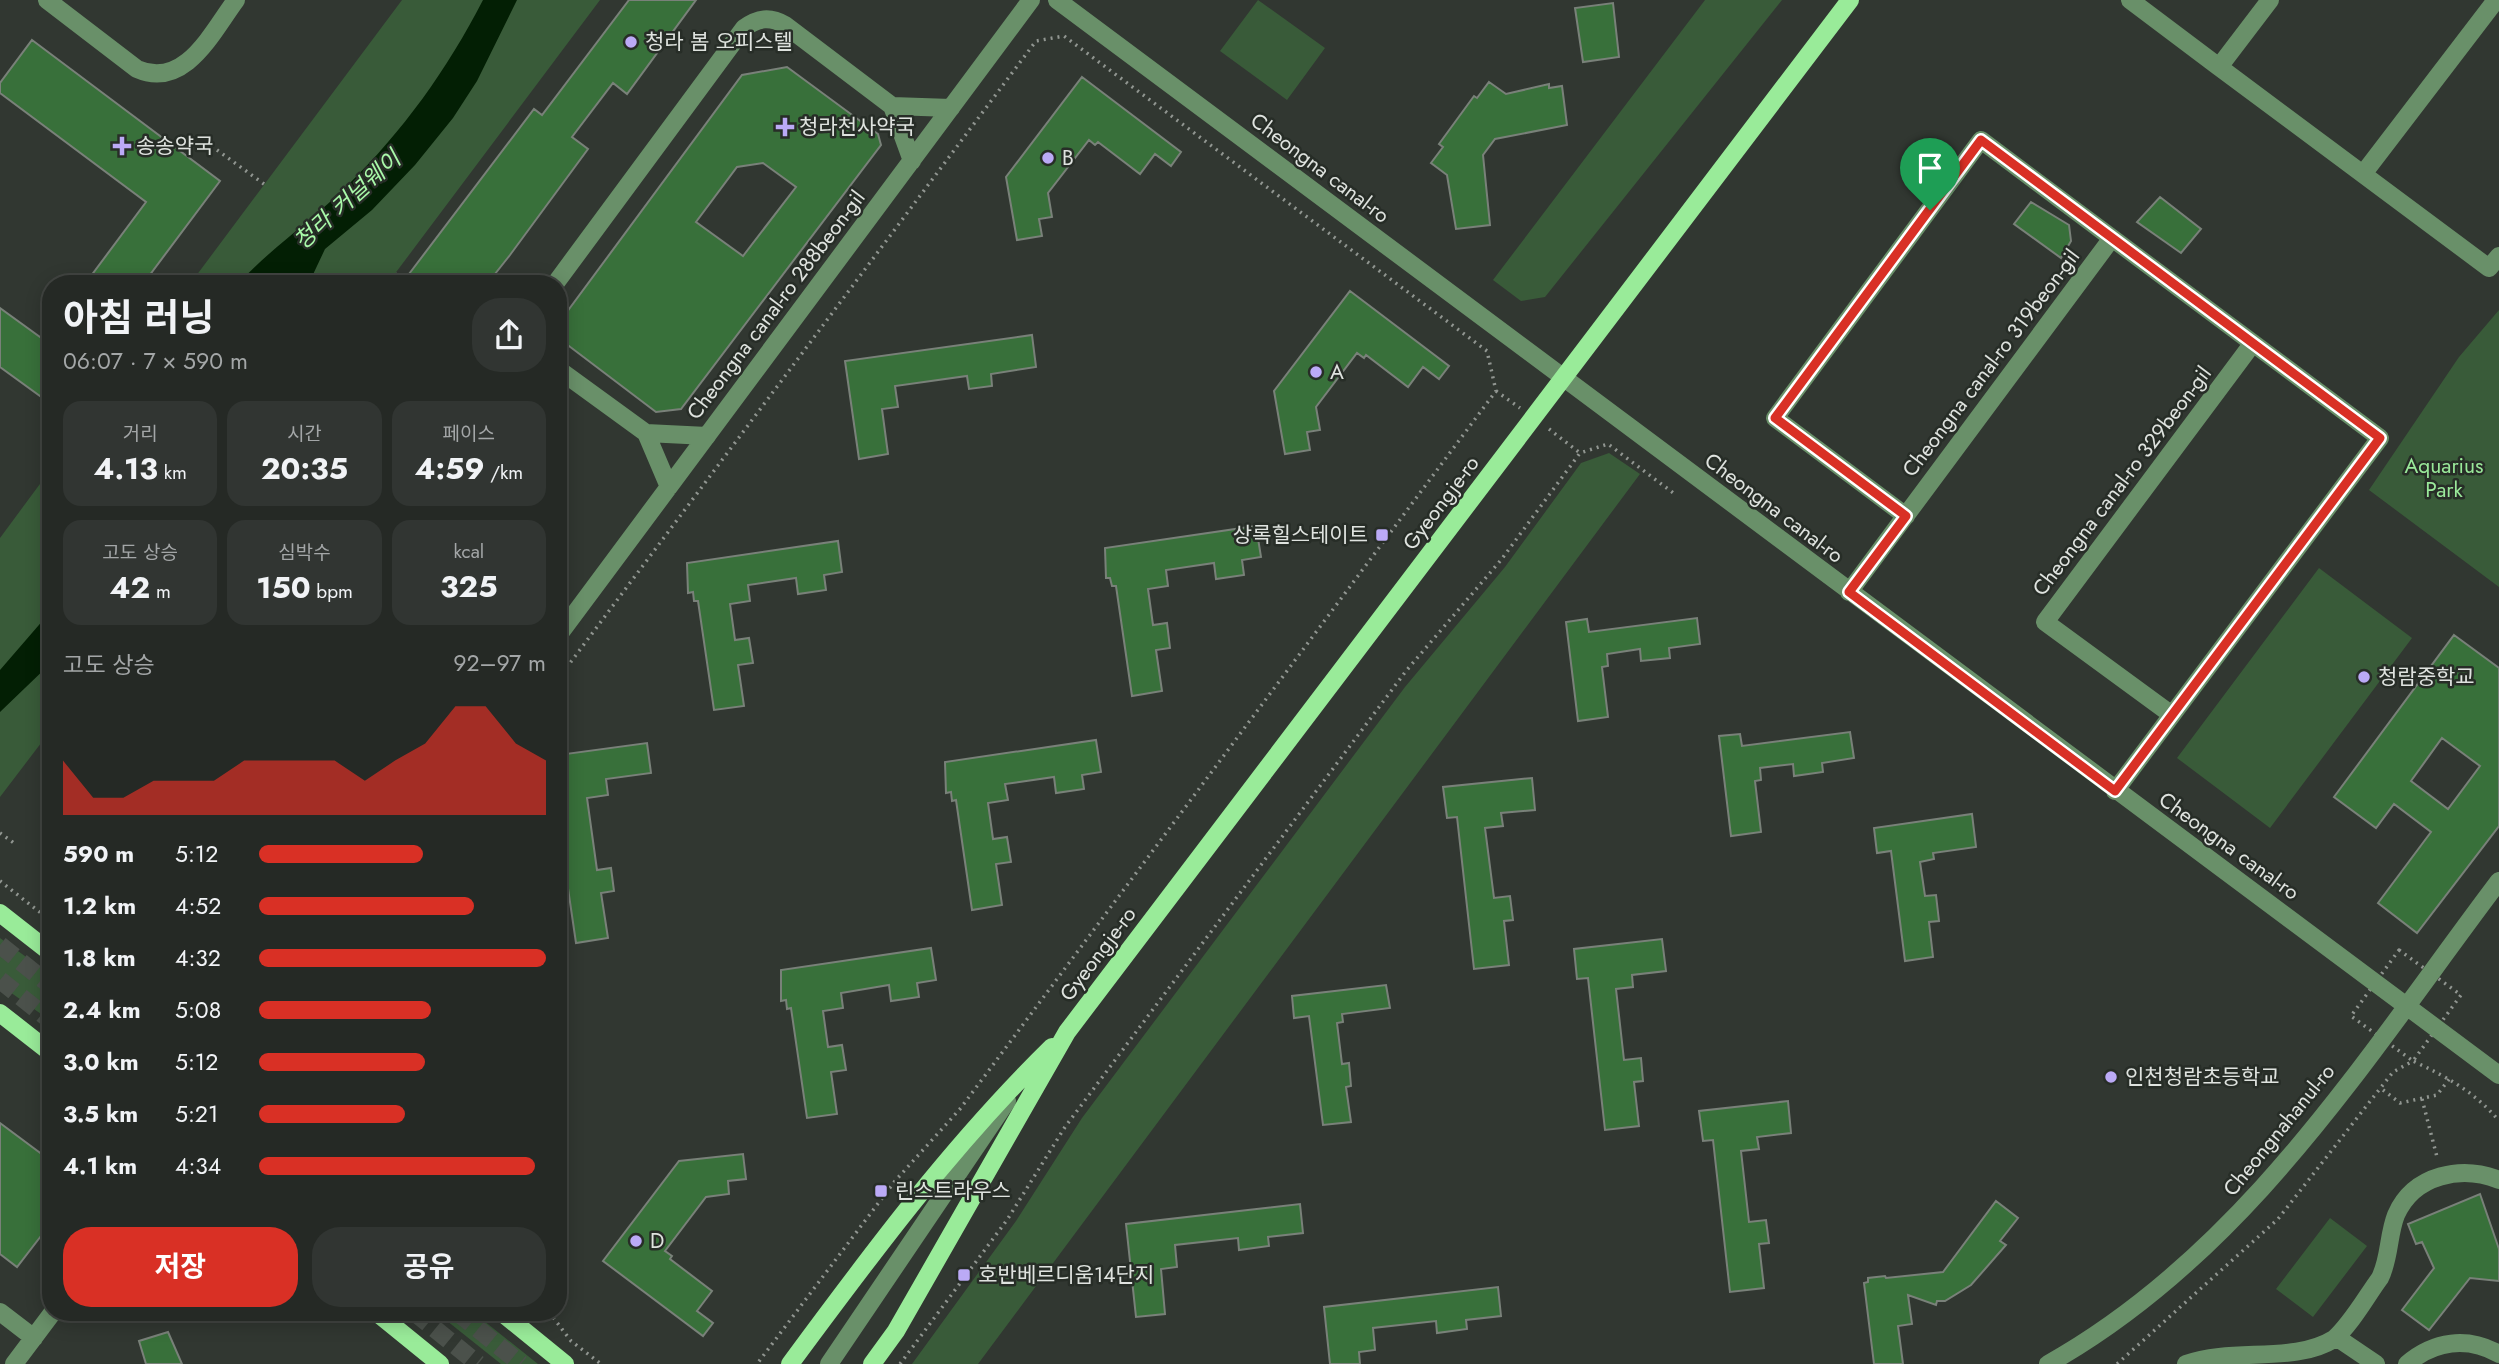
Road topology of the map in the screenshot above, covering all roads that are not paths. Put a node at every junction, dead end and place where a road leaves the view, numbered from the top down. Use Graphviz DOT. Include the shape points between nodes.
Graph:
graph roads {
  1 [pos="47,0"];
  2 [pos="236,0"];
  3 [pos="1031,0"];
  4 [pos="1057,0"];
  5 [pos="1850,0"];
  6 [pos="2130,0"];
  7 [pos="2270,0"];
  8 [pos="2496,0"];
  9 [pos="2219,67"];
  10 [pos="892,106"];
  11 [pos="951,108"];
  12 [pos="912,160"];
  13 [pos="2363,174"];
  14 [pos="2112,238"];
  15 [pos="2499,256"];
  16 [pos="562,275"];
  17 [pos="2253,343"];
  18 [pos="567,376"];
  19 [pos="1563,378"];
  20 [pos="646,433"];
  21 [pos="707,436"];
  22 [pos="669,487"];
  23 [pos="1906,516"];
  24 [pos="1849,592"];
  25 [pos="567,624"];
  26 [pos="2172,715"];
  27 [pos="2115,791"];
  28 [pos="2499,881"];
  29 [pos="0,913"];
  30 [pos="42,946"];
  31 [pos="2405,1004"];
  32 [pos="0,1013"];
  33 [pos="1067,1032"];
  34 [pos="42,1047"];
  35 [pos="1027,1072"];
  36 [pos="2499,1075"];
  37 [pos="2499,1180"];
  38 [pos="0,1312"];
  39 [pos="46,1321"];
  40 [pos="387,1321"];
  41 [pos="511,1321"];
  42 [pos="2336,1337"];
  43 [pos="34,1338"];
  44 [pos="2499,1353"];
  45 [pos="552,1357"];
  46 [pos="15,1364"];
  47 [pos="440,1364"];
  48 [pos="565,1364"];
  49 [pos="790,1364"];
  50 [pos="829,1364"];
  51 [pos="872,1364"];
  52 [pos="2048,1364"];
  53 [pos="2186,1364"];
  54 [pos="2376,1364"];
  55 [pos="2407,1364"];
  1 -- 2 [label="street" via="149,74 179,70 192,60"];
  3 -- 11 [label="street, Cheongna canal-ro 288beon-gil"];
  4 -- 19 [label="street, Cheongna canal-ro"];
  5 -- 19 [label="main road, Gyeongje-ro"];
  6 -- 9 [label="street"];
  7 -- 9 [label="street"];
  8 -- 13 [label="street"];
  9 -- 13 [label="street"];
  10 -- 11 [label="street"];
  10 -- 12 [label="street"];
  10 -- 16 [label="street" via="785,25 777,20 755,20 744,28"];
  11 -- 12 [label="street, Cheongna canal-ro 288beon-gil"];
  12 -- 21 [label="street, Cheongna canal-ro 288beon-gil"];
  13 -- 15 [label="street" via="2489,268"];
  14 -- 17 [label="street"];
  14 -- 23 [label="street, Cheongna canal-ro 319beon-gil"];
  14 -- 23 [label="street" via="1981,140 1783,407 1775,418"];
  17 -- 26 [label="street" via="2380,438"];
  17 -- 26 [label="street, Cheongna canal-ro 329beon-gil" via="2045,622"];
  18 -- 20 [label="street"];
  19 -- 24 [label="street, Cheongna canal-ro"];
  19 -- 33 [label="main road, Gyeongje-ro"];
  20 -- 21 [label="street"];
  20 -- 22 [label="street"];
  21 -- 22 [label="street, Cheongna canal-ro 288beon-gil"];
  22 -- 25 [label="street, Cheongna canal-ro 288beon-gil"];
  23 -- 24 [label="street, Cheongna canal-ro 319beon-gil"];
  24 -- 27 [label="street, Cheongna canal-ro"];
  26 -- 27 [label="street"];
  27 -- 31 [label="street, Cheongna canal-ro"];
  28 -- 31 [label="street, Cheongnahanul-ro"];
  29 -- 30 [label="main road"];
  31 -- 36 [label="street, Cheongna canal-ro"];
  31 -- 52 [label="street, Cheongnahanul-ro" via="2306,1139 2241,1212 2132,1311"];
  32 -- 34 [label="main road"];
  33 -- 35 [label="main road, Gyeongje-ro"];
  33 -- 51 [label="main road, Gyeongje-ro" via="896,1331"];
  35 -- 49 [label="main road, Gyeongje-ro" via="908,1204"];
  35 -- 50 [label="street"];
  37 -- 42 [label="street" via="2470,1172 2442,1176 2420,1186 2397,1214 2380,1278"];
  38 -- 43 [label="street"];
  39 -- 43 [label="street"];
  40 -- 47 [label="main road"];
  41 -- 45 [label="main road"];
  42 -- 53 [label="street" via="2323,1348 2296,1357 2217,1357"];
  42 -- 54 [label="street"];
  43 -- 46 [label="street"];
  44 -- 55 [label="street" via="2463,1341 2426,1350"];
  45 -- 48 [label="main road"];
}
